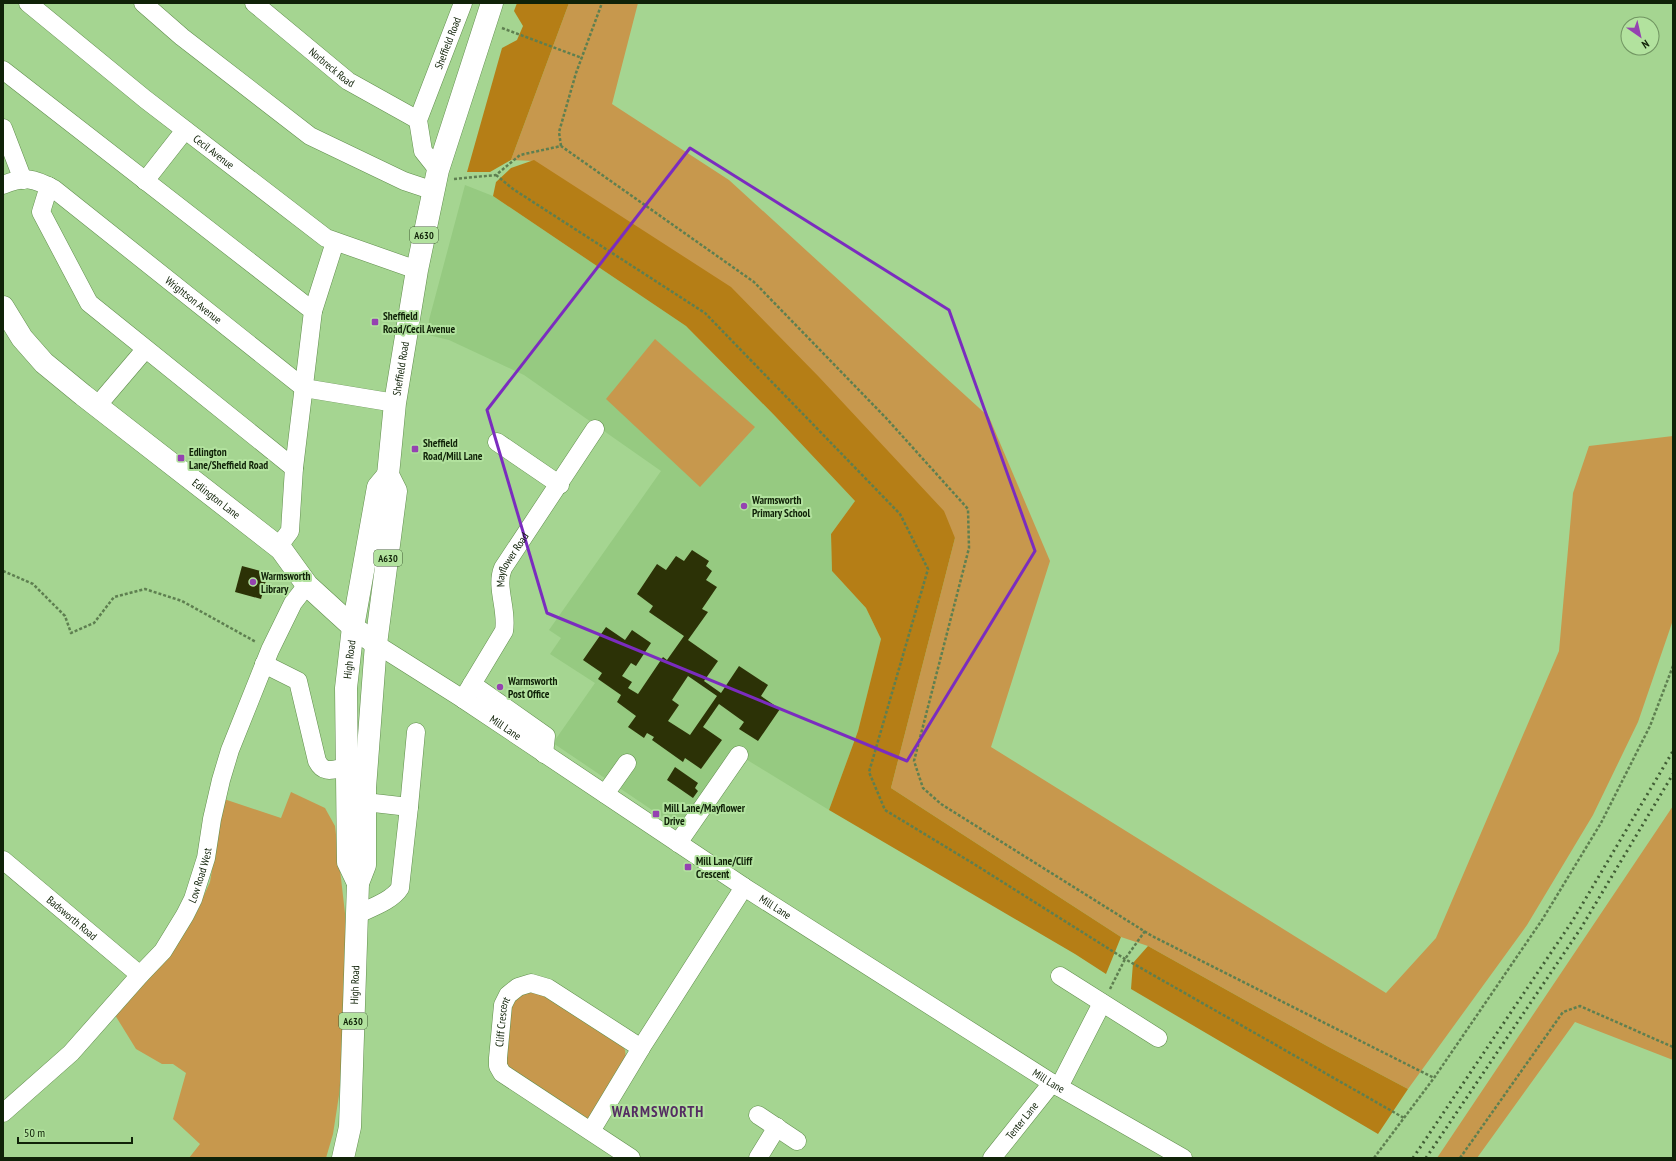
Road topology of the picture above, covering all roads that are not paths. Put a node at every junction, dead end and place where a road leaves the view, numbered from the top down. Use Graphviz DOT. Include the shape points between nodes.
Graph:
graph roads {
  1 [pos="28,3"];
  2 [pos="143,3"];
  3 [pos="254,3"];
  4 [pos="462,3"];
  5 [pos="489,13"];
  6 [pos="3,70"];
  7 [pos="418,120"];
  8 [pos="3,128"];
  9 [pos="185,130"];
  10 [pos="436,179"];
  11 [pos="24,180"];
  12 [pos="145,181"];
  13 [pos="3,185"];
  14 [pos="49,186"];
  15 [pos="335,242"];
  16 [pos="417,270"];
  17 [pos="3,307"];
  18 [pos="313,311"];
  19 [pos="146,350"];
  20 [pos="304,388"];
  21 [pos="395,403"];
  22 [pos="97,406"];
  23 [pos="595,429"];
  24 [pos="497,442"];
  25 [pos="294,468"];
  26 [pos="388,475"];
  27 [pos="560,485"];
  28 [pos="278,547"];
  29 [pos="307,585"];
  30 [pos="353,626"];
  31 [pos="376,644"];
  32 [pos="267,657"];
  33 [pos="467,692"];
  34 [pos="416,732"];
  35 [pos="739,755"];
  36 [pos="627,763"];
  37 [pos="347,768"];
  38 [pos="605,794"];
  39 [pos="365,802"];
  40 [pos="409,807"];
  41 [pos="678,843"];
  42 [pos="3,860"];
  43 [pos="358,882"];
  44 [pos="744,887"];
  45 [pos="356,915"];
  46 [pos="140,975"];
  47 [pos="1060,976"];
  48 [pos="1102,1003"];
  49 [pos="1158,1038"];
  50 [pos="641,1048"];
  51 [pos="1055,1085"];
  52 [pos="3,1113"];
  53 [pos="758,1115"];
  54 [pos="777,1128"];
  55 [pos="591,1131"];
  56 [pos="797,1141"];
  57 [pos="343,1158"];
  58 [pos="631,1158"];
  59 [pos="758,1158"];
  60 [pos="992,1158"];
  61 [pos="1183,1158"];
  1 -- 9 [label="street, Cecil Avenue"];
  2 -- 10 [label="street" via="182,37 310,136 404,181"];
  3 -- 7 [label="street, Norbreck Road" via="348,81"];
  4 -- 7 [label="street, Sheffield Road"];
  5 -- 10 [label="main road, Sheffield Road / A630"];
  6 -- 12 [label="street"];
  7 -- 10 [label="street, Sheffield Road" via="423,151"];
  8 -- 11 [label="street"];
  9 -- 12 [label="street"];
  9 -- 15 [label="street, Cecil Avenue" via="304,222"];
  10 -- 16 [label="main road, Sheffield Road / A630"];
  11 -- 13 [label="street, Wrightson Avenue"];
  11 -- 14 [label="street, Wrightson Avenue" via="37,180"];
  12 -- 18 [label="street"];
  14 -- 19 [label="street" via="41,212 89,303"];
  14 -- 20 [label="street, Wrightson Avenue"];
  15 -- 16 [label="street, Cecil Avenue"];
  15 -- 18 [label="street"];
  16 -- 21 [label="main road, Sheffield Road / A630"];
  17 -- 22 [label="main road, Edlington Lane" via="22,338 44,363"];
  18 -- 20 [label="street"];
  19 -- 22 [label="street"];
  19 -- 25 [label="street"];
  20 -- 21 [label="street, Wrightson Avenue"];
  20 -- 25 [label="street"];
  21 -- 26 [label="main road, Sheffield Road / A630"];
  22 -- 28 [label="main road, Edlington Lane"];
  23 -- 27 [label="street, Mayflower Road"];
  24 -- 27 [label="street"];
  25 -- 28 [label="street" via="290,531"];
  26 -- 30 [label="main road, Sheffield Road / A630" via="378,487"];
  26 -- 31 [label="main road, Sheffield Road / A630" via="396,491"];
  27 -- 33 [label="street, Mayflower Road" via="503,568 500,576 506,622 504,631"];
  28 -- 29 [label="main road, Edlington Lane"];
  29 -- 30 [label="main road, Edlington Lane"];
  29 -- 32 [label="street, Low Road West" via="293,603"];
  30 -- 31 [label="main road, Edlington Lane"];
  30 -- 37 [label="main road, High Road / A630" via="346,688"];
  31 -- 33 [label="street, Mill Lane"];
  31 -- 39 [label="main road, High Road / A630"];
  32 -- 37 [label="street" via="298,681 320,768"];
  32 -- 46 [label="street, Low Road West" via="230,750 212,819 206,858 193,899 163,951"];
  33 -- 38 [label="street, Mill Lane" via="544,754"];
  34 -- 40 [label="street"];
  35 -- 41 [label="street"];
  36 -- 38 [label="street"];
  37 -- 43 [label="main road, High Road / A630" via="348,862"];
  38 -- 41 [label="street, Mill Lane"];
  39 -- 40 [label="street"];
  39 -- 43 [label="main road, High Road / A630" via="365,865"];
  40 -- 45 [label="street" via="400,888 397,893"];
  41 -- 44 [label="street, Mill Lane"];
  42 -- 46 [label="street, Badsworth Road"];
  43 -- 45 [label="main road, High Road / A630"];
  44 -- 50 [label="street"];
  44 -- 51 [label="street, Mill Lane"];
  45 -- 57 [label="main road, High Road / A630" via="350,1127"];
  46 -- 52 [label="street, Low Road West" via="71,1054"];
  47 -- 48 [label="street"];
  48 -- 49 [label="street"];
  48 -- 51 [label="street, Tenter Lane"];
  50 -- 55 [label="street"];
  50 -- 55 [label="street, Cliff Crescent" via="548,988 531,983 518,987 508,994 503,1005 498,1058 498,1066 502,1073"];
  51 -- 60 [label="street, Tenter Lane"];
  51 -- 61 [label="street, Mill Lane"];
  53 -- 54 [label="street"];
  54 -- 56 [label="street"];
  54 -- 59 [label="street"];
  55 -- 58 [label="street, Cliff Crescent"];
}
